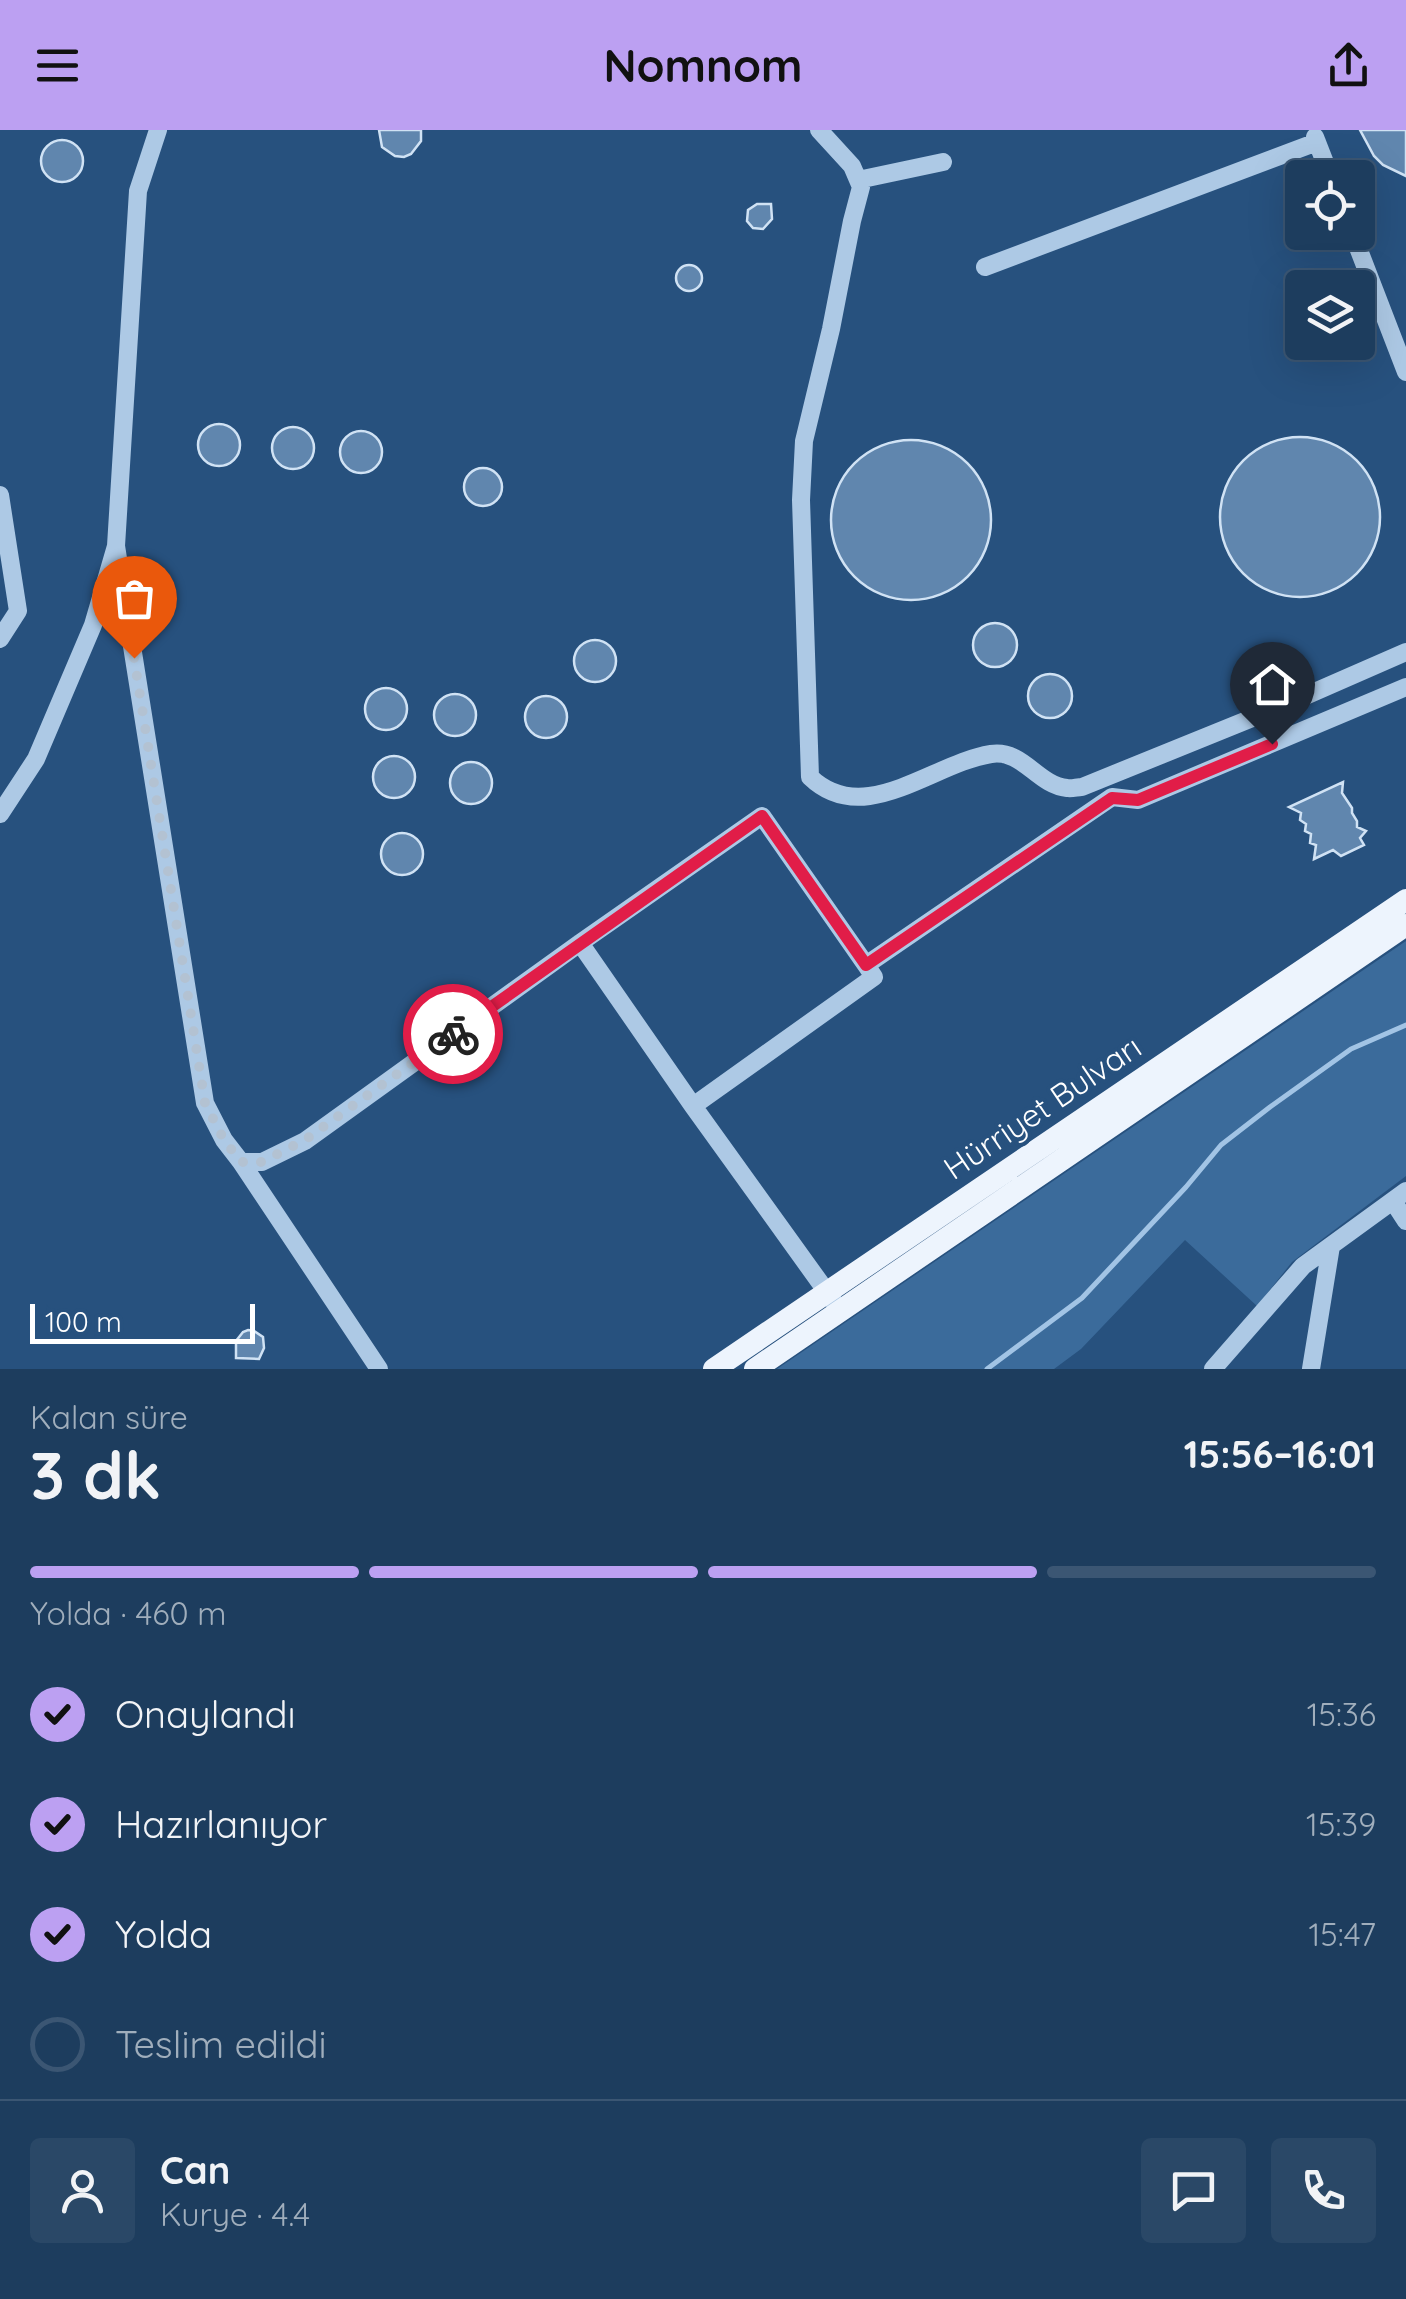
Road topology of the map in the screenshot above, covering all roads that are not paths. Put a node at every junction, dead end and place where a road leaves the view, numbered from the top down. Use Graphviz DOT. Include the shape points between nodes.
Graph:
graph roads {
  1 [pos="158,130"];
  2 [pos="819,130"];
  3 [pos="1324,160"];
  4 [pos="943,162"];
  5 [pos="858,180"];
  6 [pos="1359,250"];
  7 [pos="985,267"];
  8 [pos="1406,372"];
  9 [pos="0,495"];
  10 [pos="116,546"];
  11 [pos="0,639"];
  12 [pos="1406,652"];
  13 [pos="1406,687"];
  14 [pos="0,814"];
  15 [pos="1406,900"];
  16 [pos="1406,925"];
  17 [pos="580,943"];
  18 [pos="866,965"];
  19 [pos="693,1106"];
  20 [pos="241,1162"];
  21 [pos="1399,1196"];
  22 [pos="1406,1221"];
  23 [pos="1330,1246"];
  24 [pos="833,1302"];
  25 [pos="379,1369"];
  26 [pos="714,1369"];
  27 [pos="755,1369"];
  28 [pos="1213,1369"];
  29 [pos="1311,1369"];
  1 -- 10 [label="street" via="138,190"];
  2 -- 5 [label="street"];
  3 -- 7 [label="street" via="1316,140"];
  4 -- 5 [label="street"];
  5 -- 12 [label="street" via="804,442 810,777 820,787 864,798 886,794 997,753 1017,758 1050,783 1082,787"];
  6 -- 8 [label="street"];
  9 -- 11 [label="street" via="18,611"];
  10 -- 14 [label="street" via="93,625 36,759"];
  10 -- 20 [label="street" via="205,1103"];
  13 -- 18 [label="street" via="1138,800 1112,798"];
  15 -- 24 [label="main road, Hürriyet Bulvarı"];
  16 -- 24 [label="main road, Hürriyet Bulvarı"];
  17 -- 18 [label="street" via="762,816"];
  17 -- 19 [label="street"];
  17 -- 20 [label="street" via="305,1140 262,1162"];
  18 -- 19 [label="street" via="874,977"];
  19 -- 24 [label="street"];
  20 -- 25 [label="street"];
  21 -- 22 [label="street"];
  21 -- 23 [label="street"];
  23 -- 28 [label="street" via="1303,1266"];
  23 -- 29 [label="street"];
  24 -- 26 [label="main road, Hürriyet Bulvarı"];
  24 -- 27 [label="main road, Hürriyet Bulvarı"];
}
